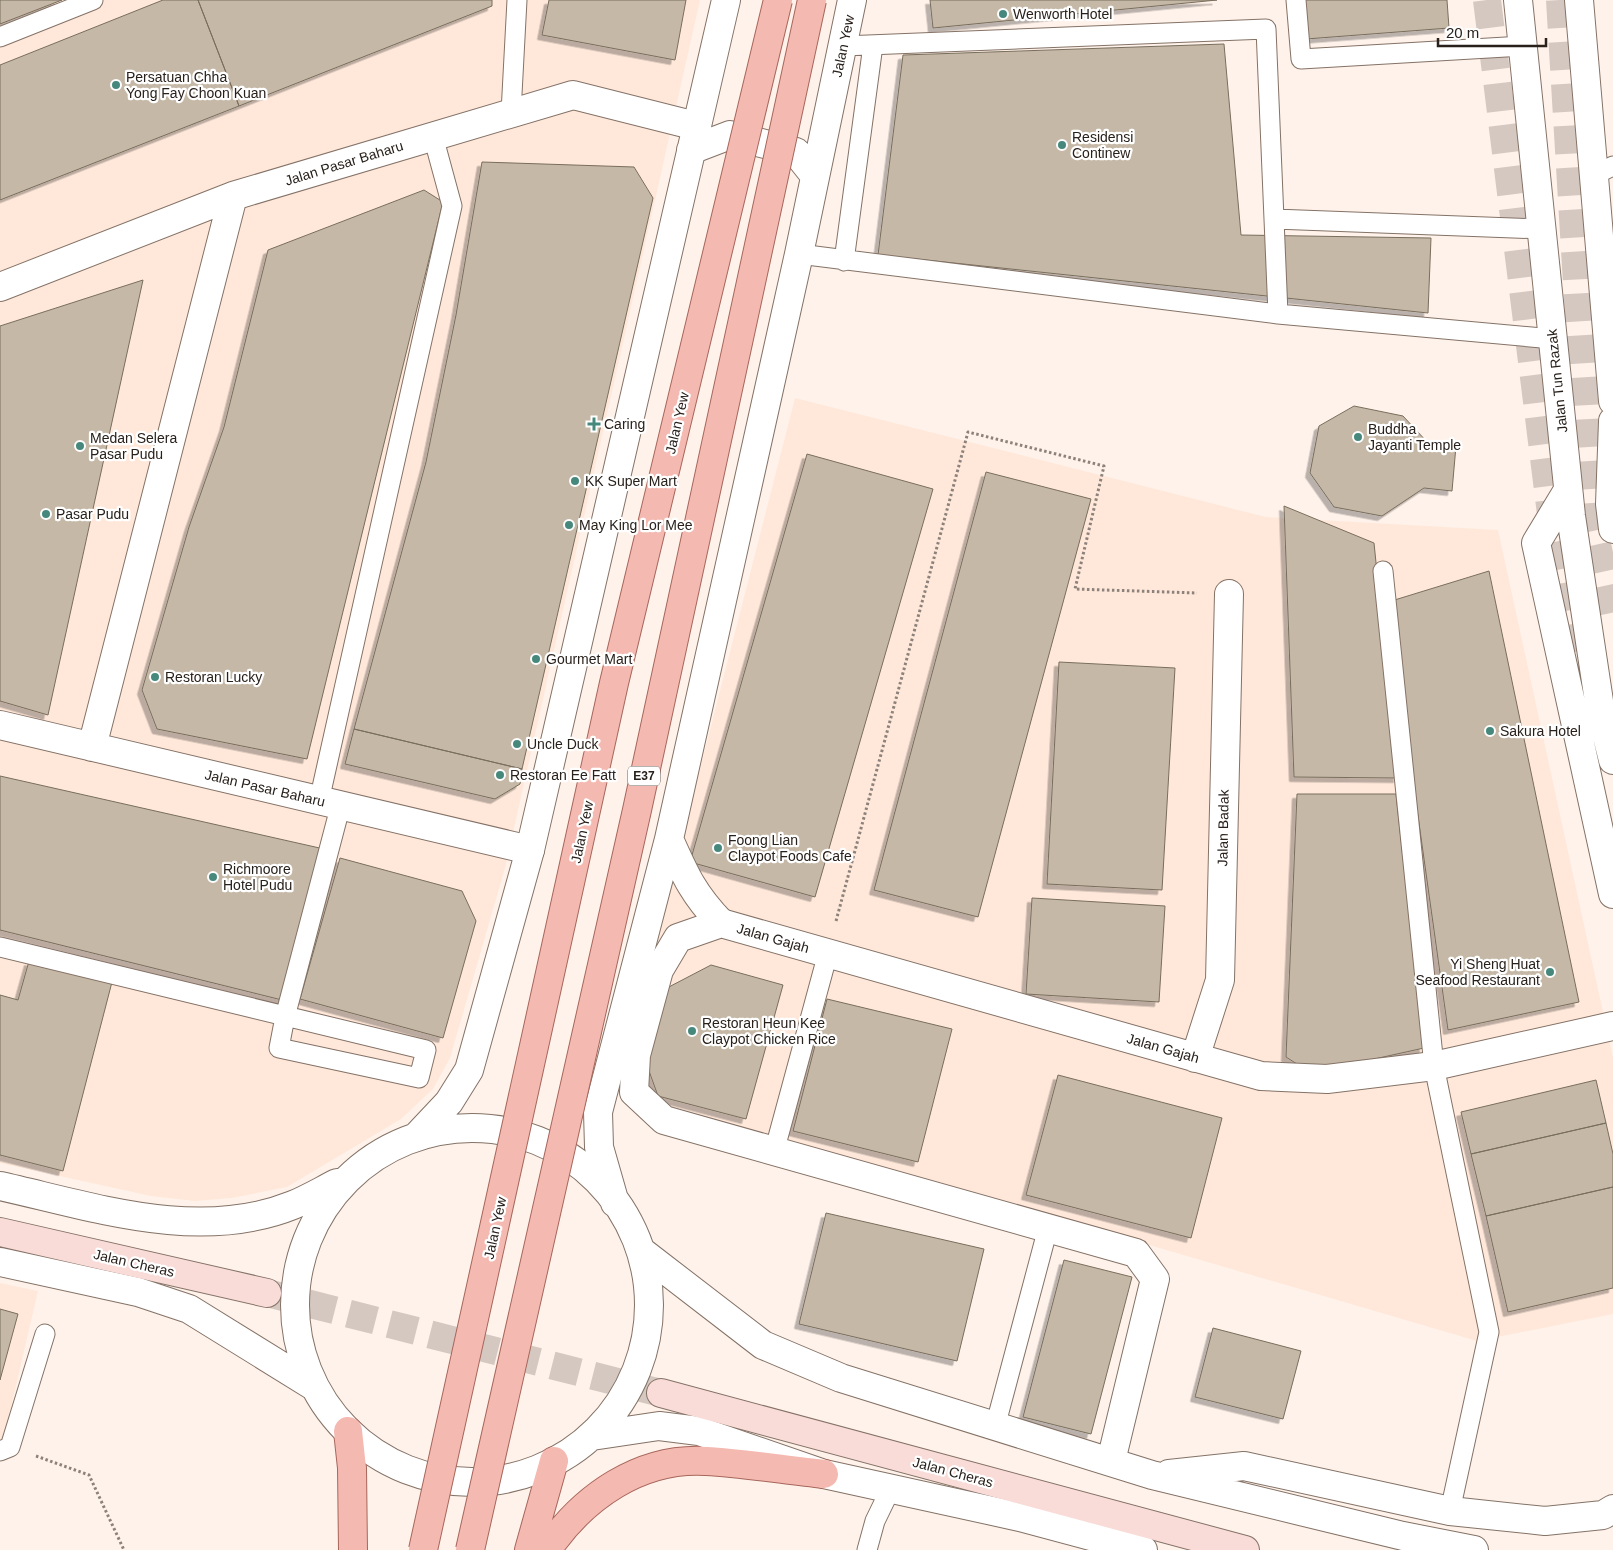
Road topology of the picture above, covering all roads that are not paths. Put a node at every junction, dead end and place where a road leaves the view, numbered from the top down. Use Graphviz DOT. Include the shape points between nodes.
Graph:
graph roads {
  1 [pos="93,0"];
  2 [pos="517,0"];
  3 [pos="726,0"];
  4 [pos="778,0"];
  5 [pos="812,0"];
  6 [pos="852,0"];
  7 [pos="1296,0"];
  8 [pos="1518,0"];
  9 [pos="1578,0"];
  10 [pos="0,37"];
  11 [pos="873,45"];
  12 [pos="843,46"];
  13 [pos="1523,46"];
  14 [pos="511,113"];
  15 [pos="433,136"];
  16 [pos="694,138"];
  17 [pos="1603,171"];
  18 [pos="815,176"];
  19 [pos="233,196"];
  20 [pos="1274,219"];
  21 [pos="1542,229"];
  22 [pos="799,254"];
  23 [pos="844,261"];
  24 [pos="0,288"];
  25 [pos="1278,314"];
  26 [pos="1553,339"];
  27 [pos="1613,402"];
  28 [pos="1613,421"];
  29 [pos="1569,503"];
  30 [pos="1611,516"];
  31 [pos="1383,571"];
  32 [pos="1229,594"];
  33 [pos="0,724"];
  34 [pos="92,747"];
  35 [pos="1613,760"];
  36 [pos="330,803"];
  37 [pos="670,839"];
  38 [pos="530,850"];
  39 [pos="1613,894"];
  40 [pos="721,923"];
  41 [pos="0,947"];
  42 [pos="828,953"];
  43 [pos="285,1017"];
  44 [pos="1613,1026"];
  45 [pos="1195,1058"];
  46 [pos="1434,1066"];
  47 [pos="417,1136"];
  48 [pos="774,1152"];
  49 [pos="353,1175"];
  50 [pos="0,1186"];
  51 [pos="615,1203"];
  52 [pos="1048,1228"];
  53 [pos="0,1232"];
  54 [pos="640,1251"];
  55 [pos="0,1262"];
  56 [pos="267,1293"];
  57 [pos="45,1334"];
  58 [pos="315,1387"];
  59 [pos="660,1393"];
  60 [pos="995,1427"];
  61 [pos="348,1432"];
  62 [pos="592,1436"];
  63 [pos="5,1449"];
  64 [pos="554,1461"];
  65 [pos="1111,1461"];
  66 [pos="824,1474"];
  67 [pos="1152,1475"];
  68 [pos="891,1488"];
  69 [pos="1613,1509"];
  70 [pos="1450,1511"];
  71 [pos="1020,1517"];
  72 [pos="353,1550"];
  73 [pos="423,1550"];
  74 [pos="470,1550"];
  75 [pos="529,1550"];
  76 [pos="547,1550"];
  77 [pos="867,1550"];
  78 [pos="1096,1550"];
  79 [pos="1143,1550"];
  80 [pos="1245,1550"];
  81 [pos="1474,1550"];
  1 -- 10 [label="lane"];
  2 -- 14 [label="lane"];
  3 -- 16 [label="street"];
  4 -- 73 [label="main road, Jalan Yew, bridge" via="614,683"];
  5 -- 74 [label="main road, E37, bridge" via="634,820"];
  6 -- 12 [label="street, Jalan Yew"];
  7 -- 13 [label="lane" via="1301,59"];
  8 -- 13 [label="street, Jalan Tun Razak"];
  9 -- 17 [label="street"];
  11 -- 12 [label="lane"];
  11 -- 20 [label="lane" via="1266,29"];
  11 -- 23 [label="lane"];
  12 -- 18 [label="street, Jalan Yew"];
  13 -- 21 [label="street, Jalan Tun Razak"];
  14 -- 15 [label="street, Jalan Pasar Baharu"];
  14 -- 16 [label="street, Jalan Pasar Baharu" via="573,95"];
  15 -- 19 [label="street, Jalan Pasar Baharu"];
  15 -- 36 [label="lane" via="452,206"];
  16 -- 18 [label="street" via="730,135 796,152"];
  16 -- 38 [label="street"];
  17 -- 27 [label="street"];
  18 -- 22 [label="street, Jalan Yew"];
  19 -- 24 [label="street, Jalan Pasar Baharu"];
  19 -- 34 [label="street"];
  20 -- 21 [label="lane"];
  20 -- 25 [label="lane"];
  21 -- 26 [label="street, Jalan Tun Razak"];
  22 -- 23 [label="lane"];
  22 -- 37 [label="street, Jalan Yew"];
  23 -- 25 [label="lane"];
  25 -- 26 [label="lane"];
  26 -- 29 [label="street, Jalan Tun Razak"];
  28 -- 30 [label="street"];
  29 -- 35 [label="street, Jalan Tun Razak" via="1600,708"];
  29 -- 39 [label="street" via="1536,543"];
  31 -- 46 [label="lane"];
  32 -- 45 [label="street, Jalan Badak" via="1220,980"];
  33 -- 34 [label="street, Jalan Pasar Baharu"];
  34 -- 36 [label="street, Jalan Pasar Baharu"];
  36 -- 38 [label="street, Jalan Pasar Baharu"];
  36 -- 43 [label="lane" via="291,1002"];
  37 -- 40 [label="street" via="688,884"];
  37 -- 51 [label="street, Jalan Yew" via="598,1112 599,1147"];
  38 -- 47 [label="street" via="469,1070 450,1102"];
  40 -- 42 [label="street, Jalan Gajah"];
  40 -- 48 [label="street" via="678,938 659,970 636,1055 634,1092 664,1120"];
  41 -- 43 [label="lane"];
  42 -- 45 [label="street, Jalan Gajah"];
  42 -- 48 [label="lane"];
  43 -- 43 [label="lane" via="426,1050 419,1078 280,1048"];
  44 -- 46 [label="street, Jalan Gajah"];
  45 -- 46 [label="street, Jalan Gajah" via="1261,1076 1327,1079"];
  46 -- 70 [label="lane" via="1489,1332"];
  47 -- 49 [label="street"];
  47 -- 51 [label="street" via="466,1128 515,1134 553,1149 583,1169"];
  48 -- 52 [label="street"];
  49 -- 50 [label="street" via="293,1206 241,1219 197,1222 150,1218"];
  49 -- 58 [label="street" via="326,1202 306,1236 294,1282 294,1322 299,1352"];
  51 -- 54 [label="street" via="630,1226"];
  52 -- 60 [label="lane"];
  52 -- 65 [label="street" via="1136,1253 1155,1279"];
  53 -- 56 [label="main road, Jalan Cheras"];
  54 -- 60 [label="street" via="763,1345 841,1378"];
  54 -- 62 [label="street" via="650,1284 653,1324 643,1362 622,1402"];
  55 -- 58 [label="street" via="138,1292 189,1309"];
  57 -- 63 [label="lane"];
  58 -- 61 [label="street"];
  59 -- 80 [label="main road, Jalan Cheras"];
  60 -- 65 [label="street"];
  61 -- 64 [label="street" via="393,1464 446,1481 501,1480"];
  61 -- 72 [label="main road"];
  62 -- 64 [label="street"];
  62 -- 66 [label="street" via="659,1426 699,1431"];
  64 -- 75 [label="main road"];
  65 -- 67 [label="street"];
  66 -- 68 [label="street"];
  66 -- 76 [label="main road" via="705,1461 661,1466 635,1473 598,1493 563,1526"];
  67 -- 70 [label="street" via="1244,1466"];
  67 -- 81 [label="street"];
  68 -- 71 [label="street"];
  68 -- 77 [label="lane" via="875,1522"];
  69 -- 70 [label="street" via="1603,1515 1545,1521"];
  71 -- 78 [label="street"];
  71 -- 79 [label="street"];
}
